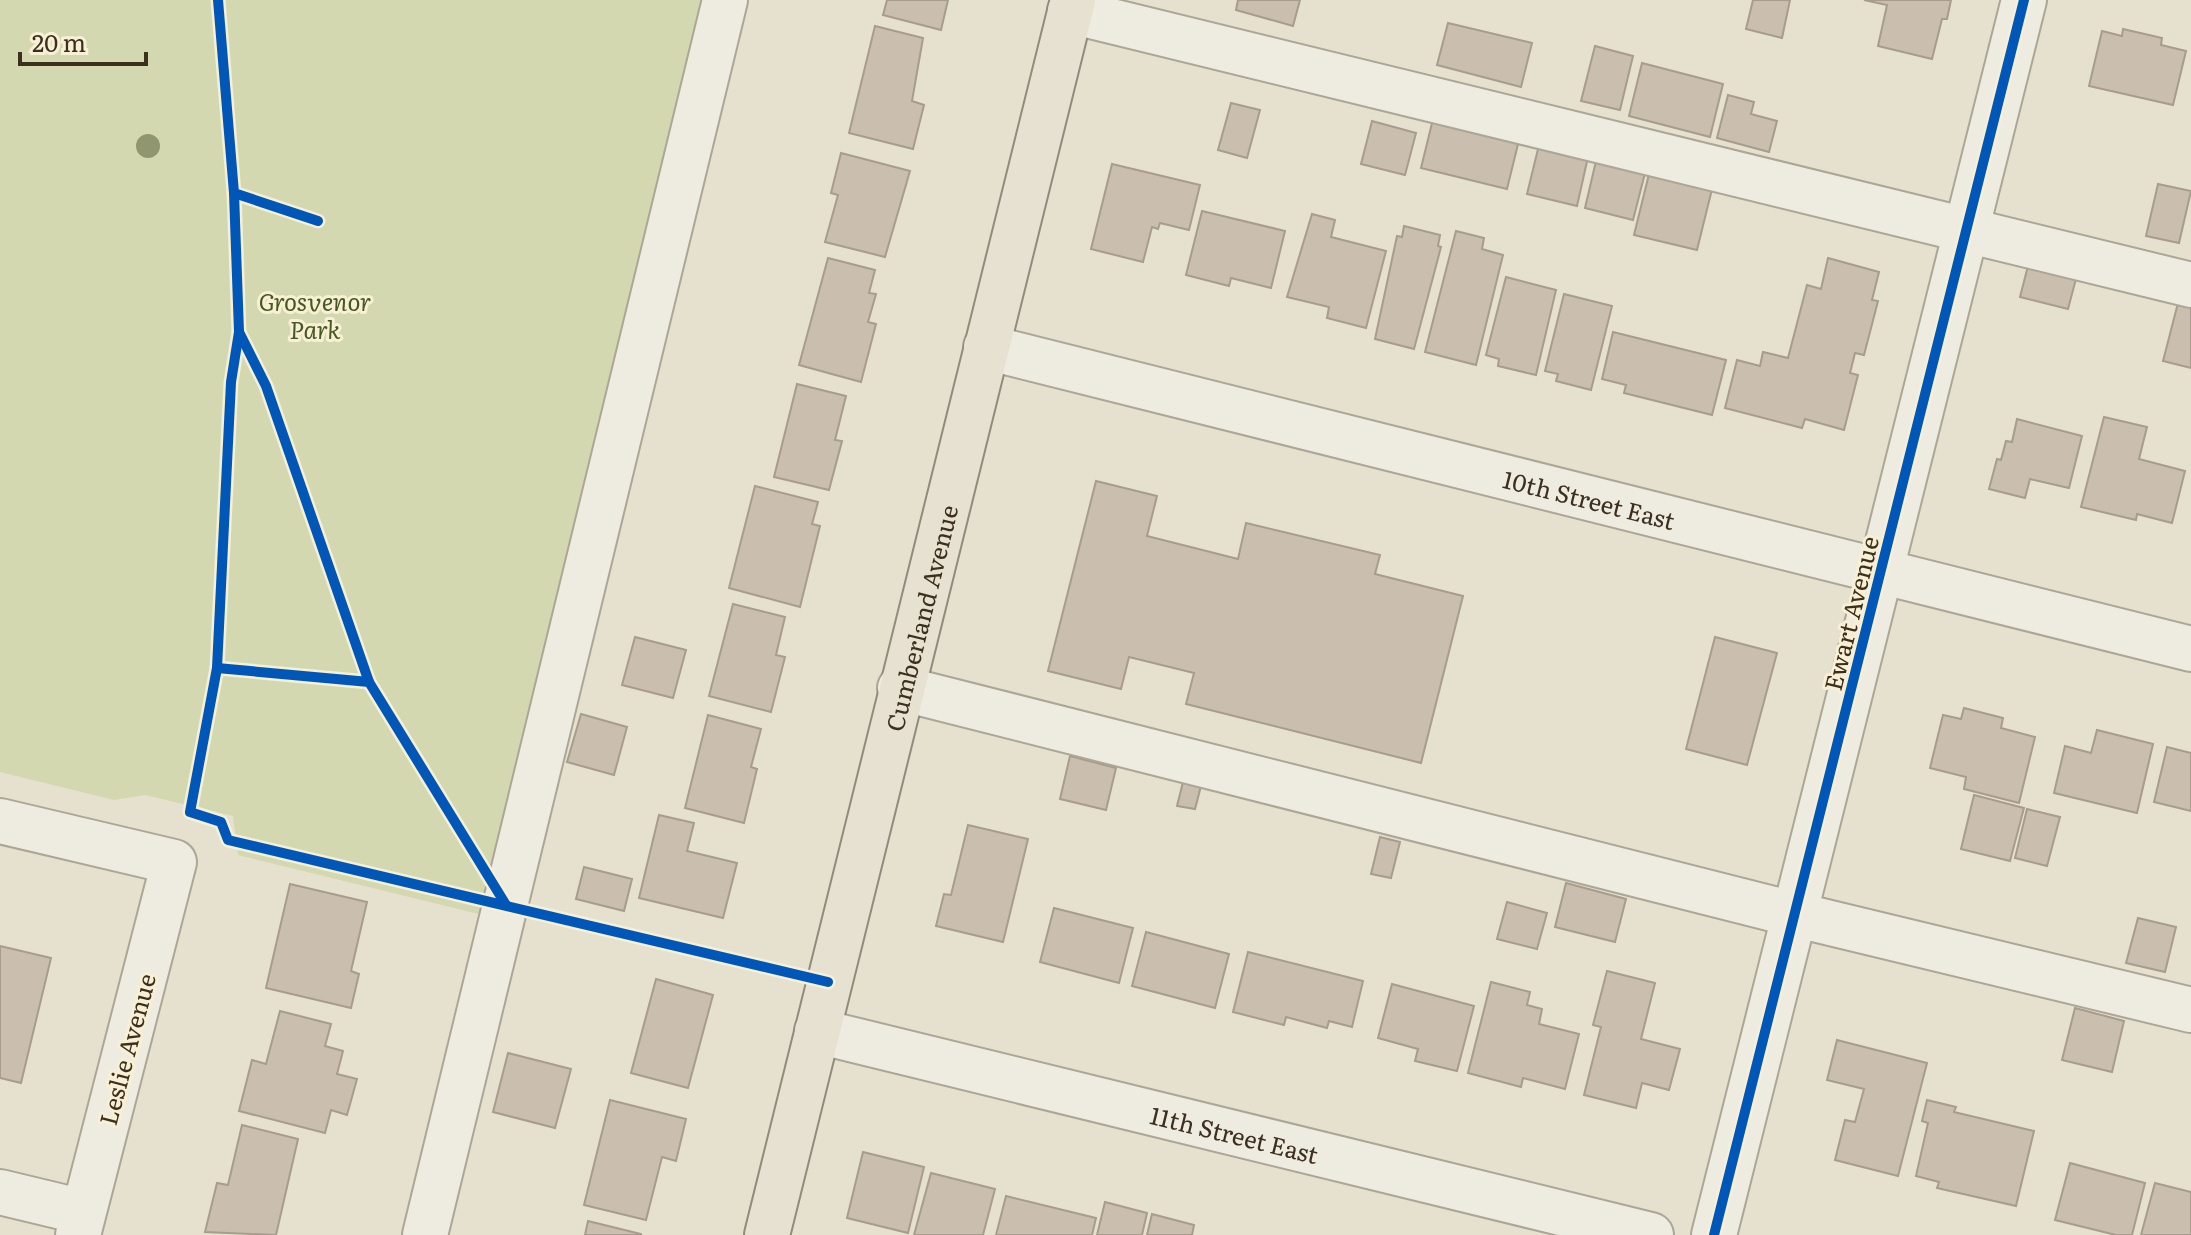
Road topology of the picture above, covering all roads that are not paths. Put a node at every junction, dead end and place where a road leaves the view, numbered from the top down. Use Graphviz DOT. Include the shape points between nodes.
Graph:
graph roads {
  1 [pos="725,0"];
  2 [pos="2024,0"];
  3 [pos="1072,5"];
  4 [pos="1967,230"];
  5 [pos="2191,285"];
  6 [pos="986,347"];
  7 [pos="1882,571"];
  8 [pos="2191,649"];
  9 [pos="900,688"];
  10 [pos="0,821"];
  11 [pos="1793,914"];
  12 [pos="2191,1010"];
  13 [pos="817,1031"];
  14 [pos="0,1192"];
  15 [pos="81,1224"];
  16 [pos="425,1235"];
  17 [pos="767,1235"];
  18 [pos="1651,1235"];
  19 [pos="1714,1235"];
  1 -- 16 [label="street"];
  2 -- 4 [label="street, Ewart Avenue"];
  3 -- 4 [label="street"];
  3 -- 6 [label="main road, Cumberland Avenue"];
  4 -- 5 [label="street"];
  4 -- 7 [label="street, Ewart Avenue"];
  6 -- 7 [label="street, 10th Street East"];
  6 -- 9 [label="main road, Cumberland Avenue"];
  7 -- 8 [label="street, 10th Street East"];
  7 -- 11 [label="street, Ewart Avenue"];
  9 -- 11 [label="street"];
  9 -- 13 [label="main road, Cumberland Avenue"];
  10 -- 15 [label="street, Leslie Avenue" via="174,862"];
  11 -- 12 [label="street"];
  11 -- 19 [label="street, Ewart Avenue"];
  13 -- 17 [label="main road, Cumberland Avenue"];
  13 -- 18 [label="street, 11th Street East"];
  14 -- 15 [label="street"];
}
